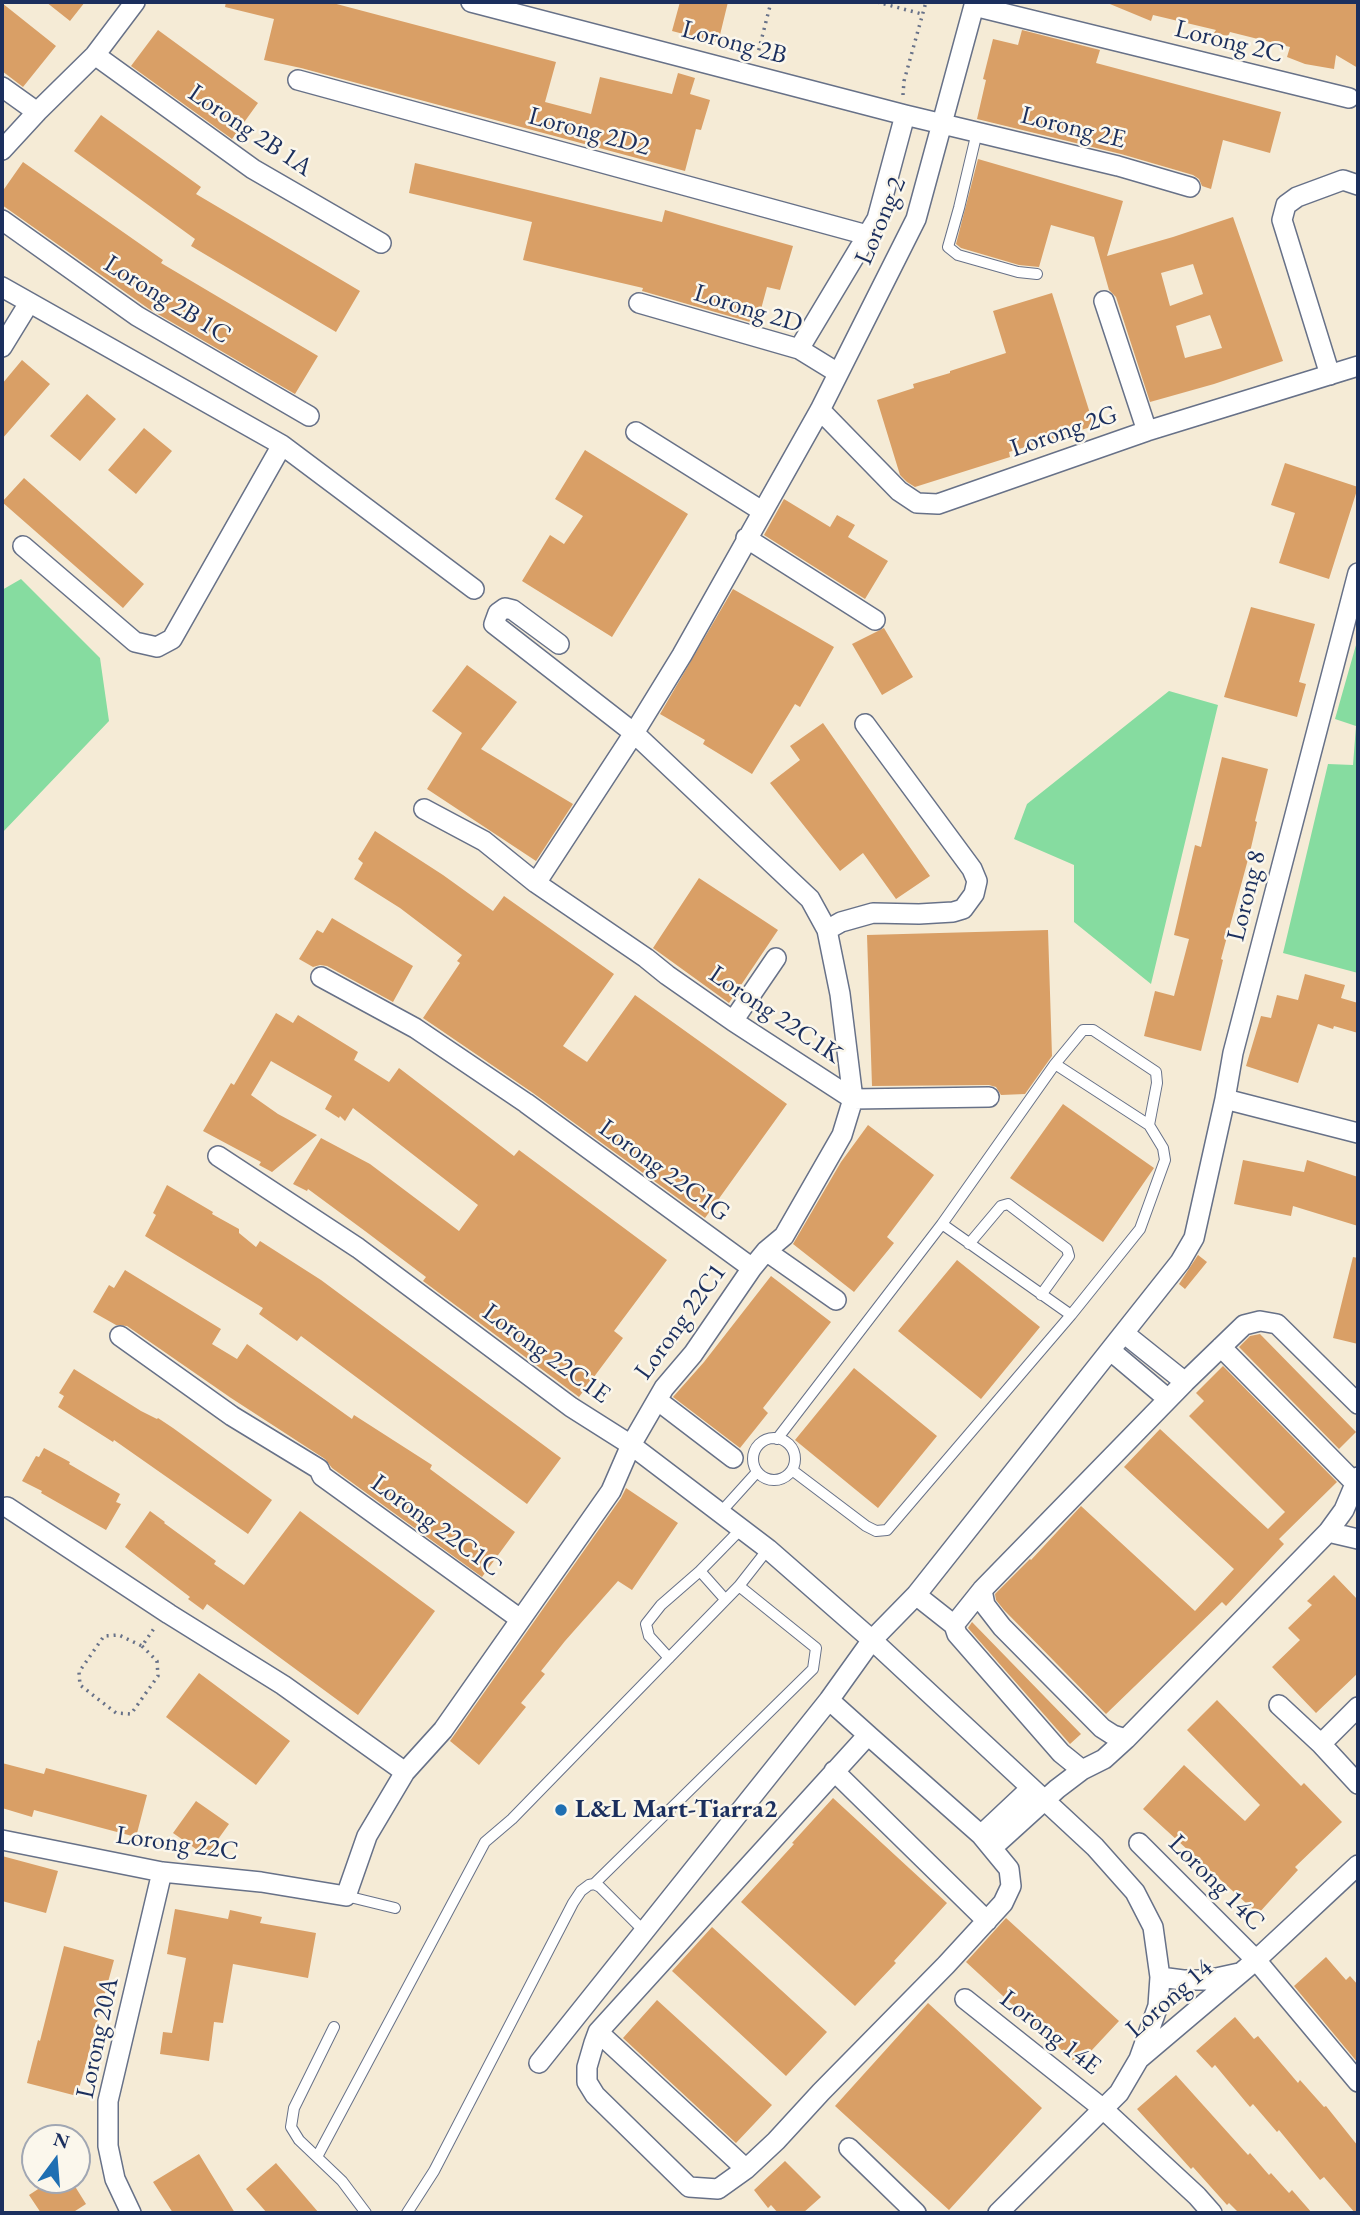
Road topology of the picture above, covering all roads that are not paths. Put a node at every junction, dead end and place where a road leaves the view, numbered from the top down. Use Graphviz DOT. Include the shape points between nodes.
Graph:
graph roads {
  1 [pos="135,2"];
  2 [pos="471,2"];
  3 [pos="975,4"];
  4 [pos="95,55"];
  5 [pos="298,80"];
  6 [pos="2,87"];
  7 [pos="1349,98"];
  8 [pos="904,107"];
  9 [pos="37,112"];
  10 [pos="942,123"];
  11 [pos="977,132"];
  12 [pos="2,150"];
  13 [pos="1358,185"];
  14 [pos="1190,187"];
  15 [pos="2,220"];
  16 [pos="867,235"];
  17 [pos="380,243"];
  18 [pos="1037,274"];
  19 [pos="2,287"];
  20 [pos="1104,301"];
  21 [pos="29,303"];
  22 [pos="639,303"];
  23 [pos="2,347"];
  24 [pos="799,349"];
  25 [pos="1358,366"];
  26 [pos="838,373"];
  27 [pos="1330,375"];
  28 [pos="820,410"];
  29 [pos="309,416"];
  30 [pos="1147,431"];
  31 [pos="636,432"];
  32 [pos="282,445"];
  33 [pos="762,511"];
  34 [pos="746,538"];
  35 [pos="23,546"];
  36 [pos="1358,573"];
  37 [pos="474,589"];
  38 [pos="875,620"];
  39 [pos="559,644"];
  40 [pos="865,724"];
  41 [pos="634,733"];
  42 [pos="424,809"];
  43 [pos="536,883"];
  44 [pos="827,930"];
  45 [pos="776,958"];
  46 [pos="321,977"];
  47 [pos="733,1021"];
  48 [pos="1055,1064"];
  49 [pos="989,1097"];
  50 [pos="853,1099"];
  51 [pos="1225,1099"];
  52 [pos="1149,1125"];
  53 [pos="1358,1133"];
  54 [pos="218,1156"];
  55 [pos="942,1224"];
  56 [pos="969,1244"];
  57 [pos="766,1251"];
  58 [pos="752,1268"];
  59 [pos="1041,1295"];
  60 [pos="836,1300"];
  61 [pos="1071,1315"];
  62 [pos="1125,1334"];
  63 [pos="120,1336"];
  64 [pos="1221,1347"];
  65 [pos="1111,1351"];
  66 [pos="1185,1381"];
  67 [pos="1168,1399"];
  68 [pos="657,1400"];
  69 [pos="1358,1404"];
  70 [pos="777,1439"];
  71 [pos="631,1446"];
  72 [pos="733,1458"];
  73 [pos="792,1470"];
  74 [pos="757,1472"];
  75 [pos="1357,1480"];
  76 [pos="7,1507"];
  77 [pos="720,1513"];
  78 [pos="741,1529"];
  79 [pos="1328,1532"];
  80 [pos="1358,1539"];
  81 [pos="768,1549"];
  82 [pos="700,1571"];
  83 [pos="739,1586"];
  84 [pos="982,1590"];
  85 [pos="916,1595"];
  86 [pos="724,1598"];
  87 [pos="520,1619"];
  88 [pos="954,1625"];
  89 [pos="872,1640"];
  90 [pos="669,1658"];
  91 [pos="829,1700"];
  92 [pos="1279,1704"];
  93 [pos="1358,1707"];
  94 [pos="868,1735"];
  95 [pos="1126,1739"];
  96 [pos="1321,1744"];
  97 [pos="834,1770"];
  98 [pos="1082,1770"];
  99 [pos="405,1772"];
  100 [pos="1358,1784"];
  101 [pos="1037,1795"];
  102 [pos="2,1839"];
  103 [pos="987,1841"];
  104 [pos="1139,1843"];
  105 [pos="1358,1865"];
  106 [pos="162,1872"];
  107 [pos="594,1884"];
  108 [pos="346,1896"];
  109 [pos="395,1908"];
  110 [pos="987,1921"];
  111 [pos="644,1931"];
  112 [pos="1256,1959"];
  113 [pos="1241,1973"];
  114 [pos="1160,1977"];
  115 [pos="965,1999"];
  116 [pos="334,2028"];
  117 [pos="598,2032"];
  118 [pos="1139,2059"];
  119 [pos="539,2063"];
  120 [pos="1358,2082"];
  121 [pos="1102,2108"];
  122 [pos="849,2148"];
  123 [pos="317,2157"];
  124 [pos="746,2169"];
  125 [pos="1195,2205"];
  126 [pos="131,2213"];
  127 [pos="366,2213"];
  128 [pos="407,2213"];
  129 [pos="916,2213"];
  130 [pos="998,2213"];
  131 [pos="1212,2213"];
  1 -- 4 [label="street"];
  2 -- 8 [label="street, Lorong 2B"];
  3 -- 7 [label="street, Lorong 2C"];
  3 -- 10 [label="street, Lorong 2"];
  4 -- 9 [label="street"];
  4 -- 17 [label="street, Lorong 2B 1A" via="253,169"];
  5 -- 16 [label="street, Lorong 2D2"];
  6 -- 9 [label="street"];
  8 -- 10 [label="street, Lorong 2B"];
  8 -- 16 [label="street" via="877,219"];
  9 -- 12 [label="street"];
  10 -- 11 [label="street, Lorong 2E"];
  10 -- 26 [label="street, Lorong 2" via="916,219"];
  11 -- 14 [label="street, Lorong 2E"];
  11 -- 18 [label="lane" via="948,247 958,256"];
  13 -- 27 [label="street" via="1343,180 1297,197 1286,205 1282,220"];
  15 -- 29 [label="street, Lorong 2B 1C" via="137,316"];
  16 -- 24 [label="street"];
  19 -- 21 [label="street"];
  20 -- 30 [label="street"];
  21 -- 23 [label="street"];
  21 -- 32 [label="street"];
  22 -- 24 [label="street, Lorong 2D"];
  24 -- 26 [label="street, Lorong 2D"];
  25 -- 27 [label="street, Lorong 2G"];
  26 -- 28 [label="street, Lorong 2"];
  27 -- 30 [label="street, Lorong 2G"];
  28 -- 30 [label="street, Lorong 2G" via="916,503 938,504"];
  28 -- 33 [label="street, Lorong 2"];
  31 -- 33 [label="street"];
  32 -- 35 [label="street" via="172,639 157,646 135,642"];
  32 -- 37 [label="street"];
  33 -- 34 [label="street, Lorong 2"];
  34 -- 38 [label="street"];
  34 -- 41 [label="street, Lorong 2"];
  36 -- 51 [label="street, Lorong 8" via="1233,1053"];
  39 -- 41 [label="street, Lorong 22C1" via="513,610 505,608 498,613 494,624"];
  40 -- 44 [label="street" via="977,881 963,909 873,913"];
  41 -- 43 [label="street, Lorong 2"];
  41 -- 44 [label="street, Lorong 22C1" via="810,899"];
  42 -- 43 [label="street, Lorong 22C1K" via="484,841"];
  43 -- 47 [label="street, Lorong 22C1K"];
  44 -- 50 [label="street, Lorong 22C1"];
  45 -- 47 [label="street"];
  46 -- 58 [label="street, Lorong 22C1G" via="415,1028"];
  47 -- 50 [label="street, Lorong 22C1K"];
  48 -- 52 [label="lane"];
  48 -- 52 [label="lane" via="1083,1030 1093,1030 1156,1072"];
  48 -- 55 [label="lane"];
  49 -- 50 [label="street"];
  50 -- 57 [label="street, Lorong 22C1" via="842,1135 784,1236"];
  51 -- 53 [label="street"];
  51 -- 62 [label="street, Lorong 8" via="1194,1238"];
  52 -- 61 [label="lane" via="1165,1160 1140,1229"];
  54 -- 71 [label="street, Lorong 22C1E" via="358,1248 571,1407"];
  55 -- 56 [label="lane"];
  55 -- 70 [label="lane"];
  56 -- 59 [label="lane"];
  56 -- 59 [label="lane" via="1008,1204 1067,1250 1069,1256"];
  57 -- 58 [label="street, Lorong 22C1"];
  57 -- 60 [label="street"];
  58 -- 68 [label="street, Lorong 22C1"];
  59 -- 61 [label="lane"];
  61 -- 73 [label="lane" via="887,1530 866,1526"];
  62 -- 65 [label="street, Lorong 8"];
  62 -- 66 [label="street"];
  63 -- 87 [label="street, Lorong 22C1C" via="232,1416 320,1469 322,1476"];
  64 -- 66 [label="street"];
  64 -- 69 [label="street" via="1244,1325 1260,1321 1277,1324"];
  64 -- 75 [label="street"];
  65 -- 67 [label="street"];
  65 -- 85 [label="street, Lorong 8"];
  66 -- 67 [label="street"];
  67 -- 84 [label="street"];
  68 -- 71 [label="street, Lorong 22C1"];
  68 -- 72 [label="street"];
  70 -- 73 [label="lane" via="794,1454"];
  70 -- 74 [label="lane" via="756,1448 753,1464"];
  71 -- 77 [label="street, Lorong 22C1E"];
  71 -- 87 [label="street, Lorong 22C1" via="611,1491"];
  73 -- 74 [label="lane" via="786,1477 771,1480"];
  74 -- 77 [label="lane"];
  75 -- 79 [label="street"];
  76 -- 99 [label="street" via="283,1685"];
  77 -- 78 [label="street, Lorong 22C1E"];
  78 -- 81 [label="street, Lorong 22C1E"];
  78 -- 82 [label="lane"];
  79 -- 80 [label="street"];
  79 -- 95 [label="street"];
  81 -- 83 [label="lane"];
  81 -- 89 [label="street, Lorong 22C1E"];
  82 -- 86 [label="lane"];
  82 -- 90 [label="lane" via="646,1624 649,1636"];
  83 -- 86 [label="lane"];
  83 -- 107 [label="lane" via="816,1648 813,1669"];
  84 -- 88 [label="street"];
  84 -- 95 [label="street" via="985,1605 1002,1627 1102,1728"];
  85 -- 88 [label="street"];
  85 -- 89 [label="street, Lorong 8"];
  86 -- 90 [label="lane"];
  87 -- 99 [label="street, Lorong 22C1" via="443,1730"];
  88 -- 98 [label="street" via="957,1634 1061,1752"];
  89 -- 91 [label="street, Lorong 8"];
  89 -- 101 [label="street, Lorong 22C1E"];
  90 -- 123 [label="lane" via="485,1842"];
  91 -- 94 [label="street"];
  91 -- 111 [label="street, Lorong 8"];
  92 -- 96 [label="street"];
  93 -- 96 [label="street"];
  94 -- 97 [label="street"];
  94 -- 103 [label="street"];
  95 -- 98 [label="street" via="1104,1759"];
  96 -- 100 [label="street"];
  97 -- 110 [label="street"];
  97 -- 117 [label="street"];
  98 -- 101 [label="street"];
  99 -- 108 [label="street, Lorong 22C1" via="367,1836"];
  101 -- 103 [label="street"];
  101 -- 114 [label="street, Lorong 22C1E" via="1095,1847 1135,1892 1153,1927"];
  102 -- 106 [label="street, Lorong 22C"];
  103 -- 110 [label="street" via="1009,1869 1012,1886"];
  104 -- 112 [label="street, Lorong 14C"];
  105 -- 112 [label="street, Lorong 14"];
  106 -- 108 [label="street, Lorong 22C"];
  106 -- 126 [label="street, Lorong 20A" via="108,2101 108,2146 115,2179"];
  107 -- 111 [label="lane"];
  107 -- 128 [label="lane" via="573,1903 434,2171"];
  108 -- 109 [label="lane"];
  110 -- 124 [label="street"];
  111 -- 119 [label="street, Lorong 8"];
  112 -- 113 [label="street, Lorong 14"];
  112 -- 120 [label="street, Lorong 14C"];
  113 -- 114 [label="street" via="1207,1980"];
  113 -- 118 [label="street, Lorong 14"];
  114 -- 118 [label="street, Lorong 22C1E" via="1158,2006"];
  115 -- 121 [label="street, Lorong 14E"];
  116 -- 123 [label="lane" via="294,2108 292,2121 293,2133"];
  117 -- 124 [label="street"];
  117 -- 124 [label="street" via="587,2082 689,2187 718,2189"];
  118 -- 121 [label="street, Lorong 14" via="1119,2093"];
  121 -- 125 [label="street, Lorong 14E"];
  121 -- 130 [label="street, Lorong 14"];
  122 -- 129 [label="street"];
  123 -- 127 [label="lane" via="342,2180"];
  125 -- 131 [label="street, Lorong 14E"];
}
